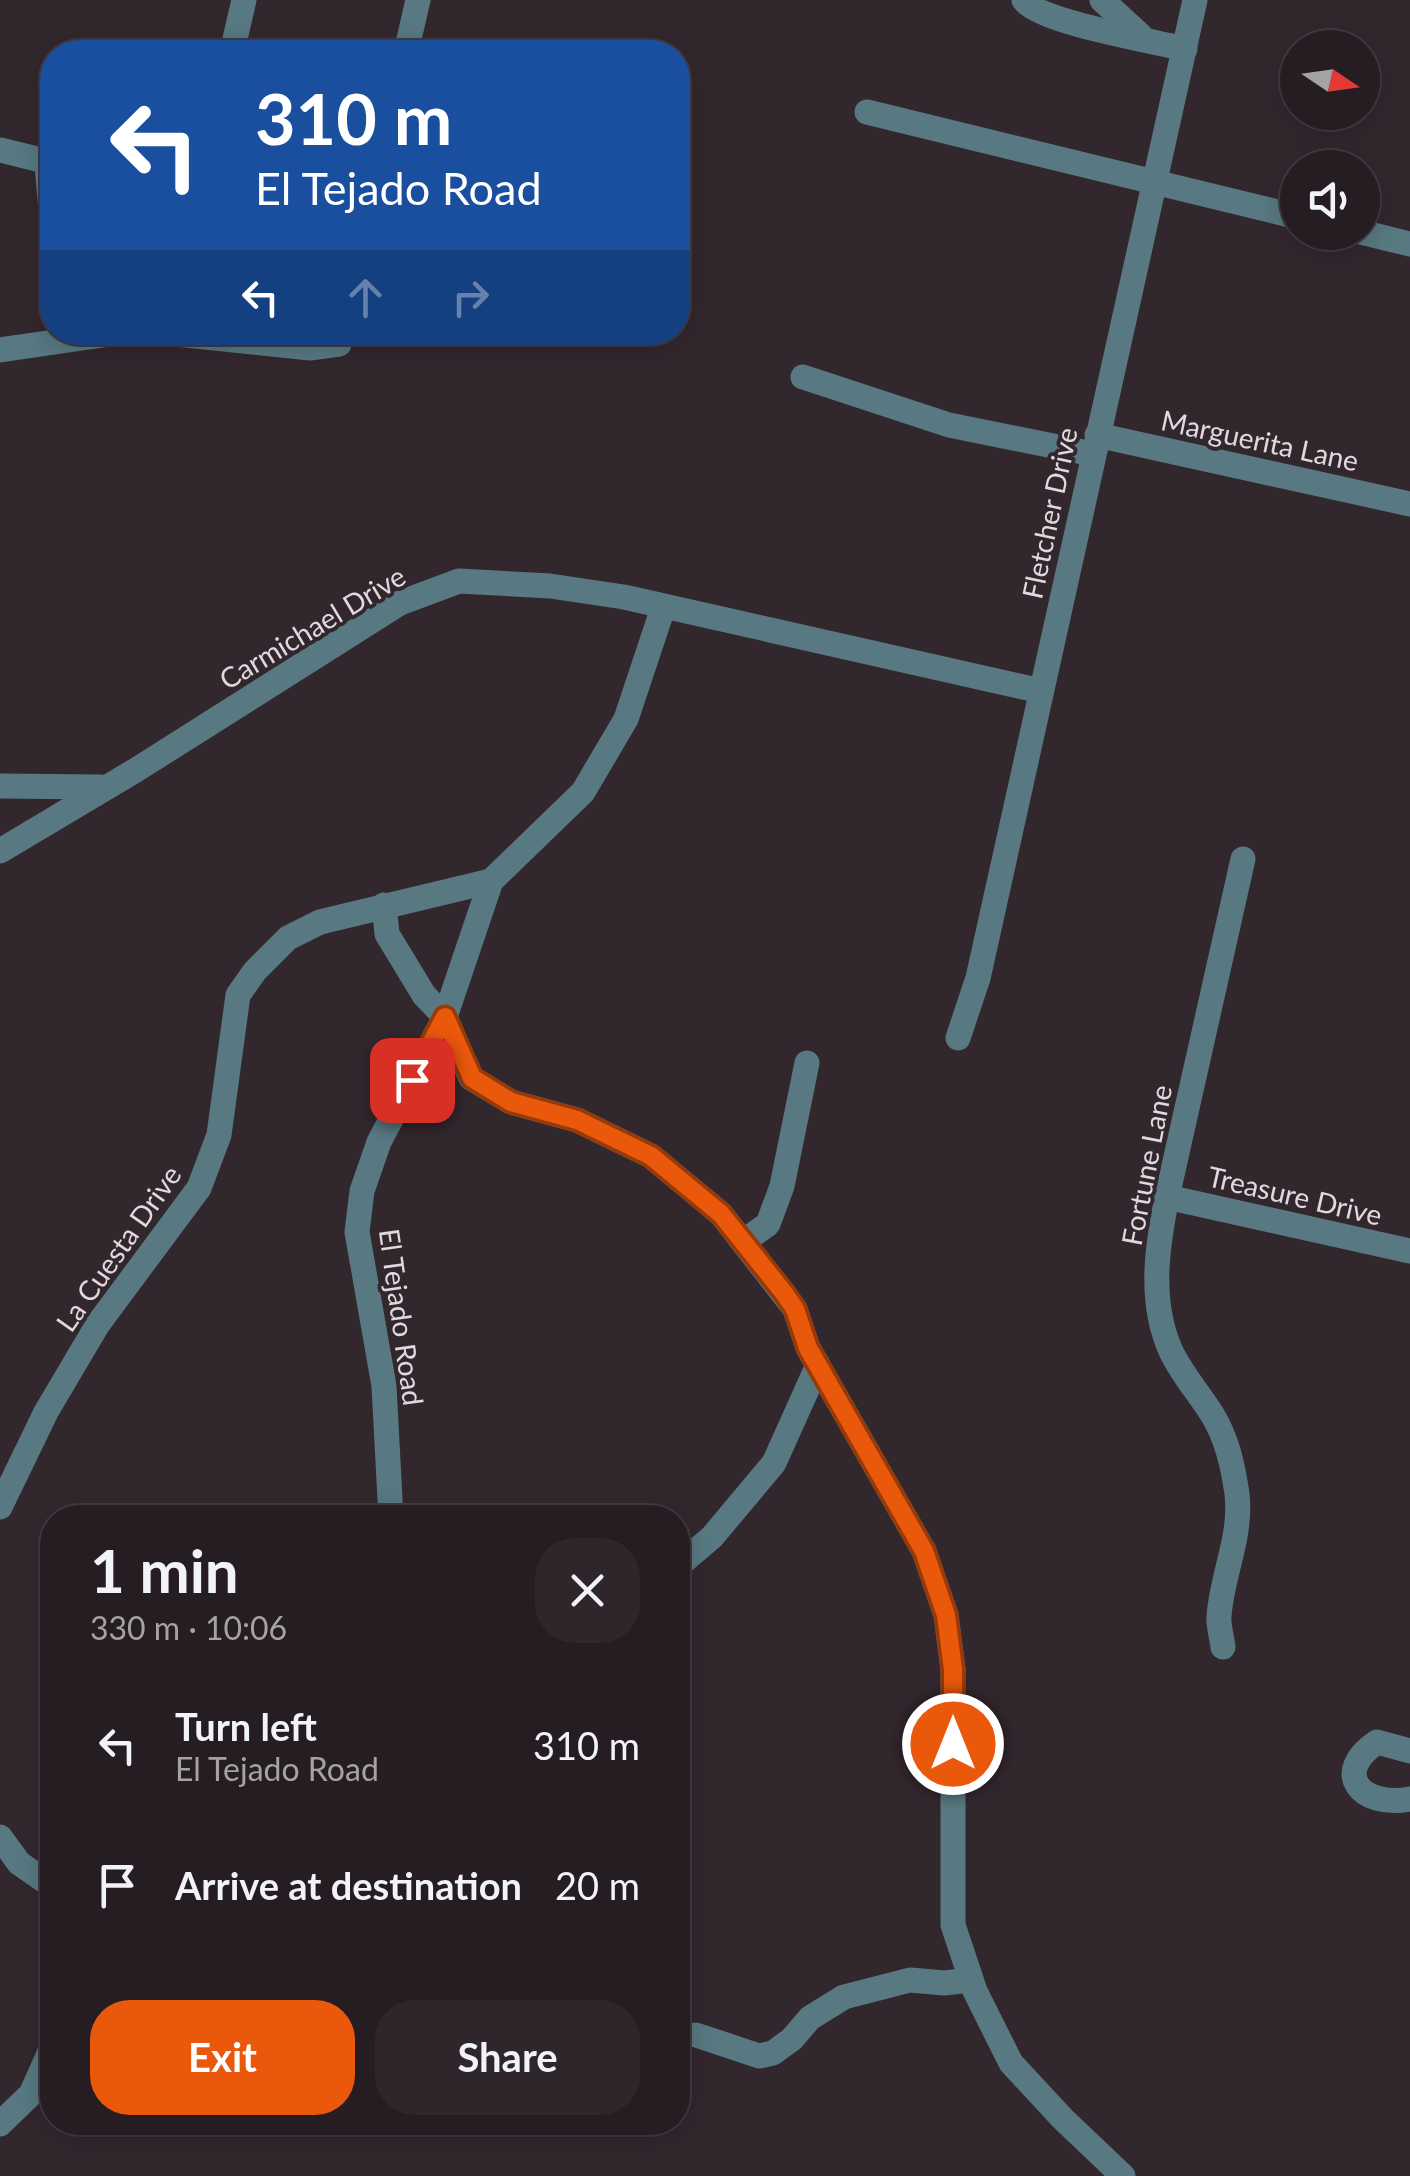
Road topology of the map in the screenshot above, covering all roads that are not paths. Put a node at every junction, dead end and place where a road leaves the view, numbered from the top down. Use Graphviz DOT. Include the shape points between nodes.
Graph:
graph roads {
  1 [pos="244,0"];
  2 [pos="418,0"];
  3 [pos="1024,0"];
  4 [pos="1102,0"];
  5 [pos="1195,0"];
  6 [pos="1144,39"];
  7 [pos="235,40"];
  8 [pos="409,40"];
  9 [pos="1184,49"];
  10 [pos="867,112"];
  11 [pos="0,150"];
  12 [pos="40,160"];
  13 [pos="1154,183"];
  14 [pos="1280,213"];
  15 [pos="1380,237"];
  16 [pos="1410,244"];
  17 [pos="40,342"];
  18 [pos="282,345"];
  19 [pos="332,345"];
  20 [pos="0,350"];
  21 [pos="803,377"];
  22 [pos="1095,444"];
  23 [pos="1410,504"];
  24 [pos="664,608"];
  25 [pos="1041,691"];
  26 [pos="0,786"];
  27 [pos="102,788"];
  28 [pos="0,851"];
  29 [pos="1242,858"];
  30 [pos="491,880"];
  31 [pos="384,905"];
  32 [pos="445,1017"];
  33 [pos="958,1038"];
  34 [pos="807,1063"];
  35 [pos="1166,1197"];
  36 [pos="743,1242"];
  37 [pos="1410,1252"];
  38 [pos="818,1365"];
  39 [pos="390,1505"];
  40 [pos="0,1507"];
  41 [pos="690,1555"];
  42 [pos="1223,1647"];
  43 [pos="1410,1751"];
  44 [pos="1410,1799"];
  45 [pos="0,1837"];
  46 [pos="40,1878"];
  47 [pos="971,1980"];
  48 [pos="696,2035"];
  49 [pos="40,2074"];
  50 [pos="0,2124"];
  51 [pos="1123,2176"];
  1 -- 7 [label="street"];
  2 -- 8 [label="street"];
  3 -- 6 [label="street" via="1052,18"];
  4 -- 6 [label="street"];
  5 -- 9 [label="street, Fletcher Drive"];
  6 -- 9 [label="street"];
  9 -- 13 [label="street, Fletcher Drive"];
  10 -- 13 [label="street"];
  11 -- 12 [label="street"];
  13 -- 14 [label="street"];
  13 -- 22 [label="street, Fletcher Drive"];
  15 -- 16 [label="street"];
  17 -- 20 [label="street"];
  18 -- 19 [label="street"];
  21 -- 22 [label="street, Marguerita Lane" via="936,421"];
  22 -- 23 [label="street, Marguerita Lane"];
  22 -- 25 [label="street, Fletcher Drive"];
  24 -- 25 [label="street, Carmichael Drive"];
  24 -- 27 [label="street, Carmichael Drive" via="550,586 459,581 400,603"];
  24 -- 30 [label="street, El Tejado Road" via="626,719 583,792"];
  25 -- 33 [label="street, Fletcher Drive" via="978,978"];
  26 -- 27 [label="street"];
  27 -- 28 [label="street, Carmichael Drive"];
  29 -- 35 [label="street, Fortune Lane"];
  30 -- 31 [label="street, La Cuesta Drive"];
  30 -- 32 [label="street, El Tejado Road"];
  31 -- 32 [label="street" via="387,934"];
  31 -- 40 [label="street, La Cuesta Drive" via="288,938 238,995 209,1168 188,1208 89,1339"];
  32 -- 36 [label="street" via="472,1078 511,1102 577,1120 651,1156 721,1214"];
  32 -- 39 [label="street, El Tejado Road" via="379,1142 362,1192 358,1232 384,1386"];
  34 -- 36 [label="street" via="782,1186 768,1224"];
  35 -- 37 [label="street, Treasure Drive"];
  35 -- 42 [label="street, Fortune Lane" via="1156,1283 1162,1327 1180,1369 1214,1417 1231,1456 1238,1501 1218,1619"];
  36 -- 38 [label="street" via="795,1309"];
  38 -- 41 [label="street" via="774,1462"];
  38 -- 47 [label="street" via="924,1551 946,1615 953,1669 953,1925"];
  43 -- 44 [label="street" via="1377,1742 1362,1752 1356,1773 1358,1787 1370,1798"];
  45 -- 46 [label="street"];
  47 -- 48 [label="street" via="910,1980 844,1997 759,2056"];
  47 -- 51 [label="street" via="1011,2063"];
  49 -- 50 [label="street" via="31,2094"];
}
